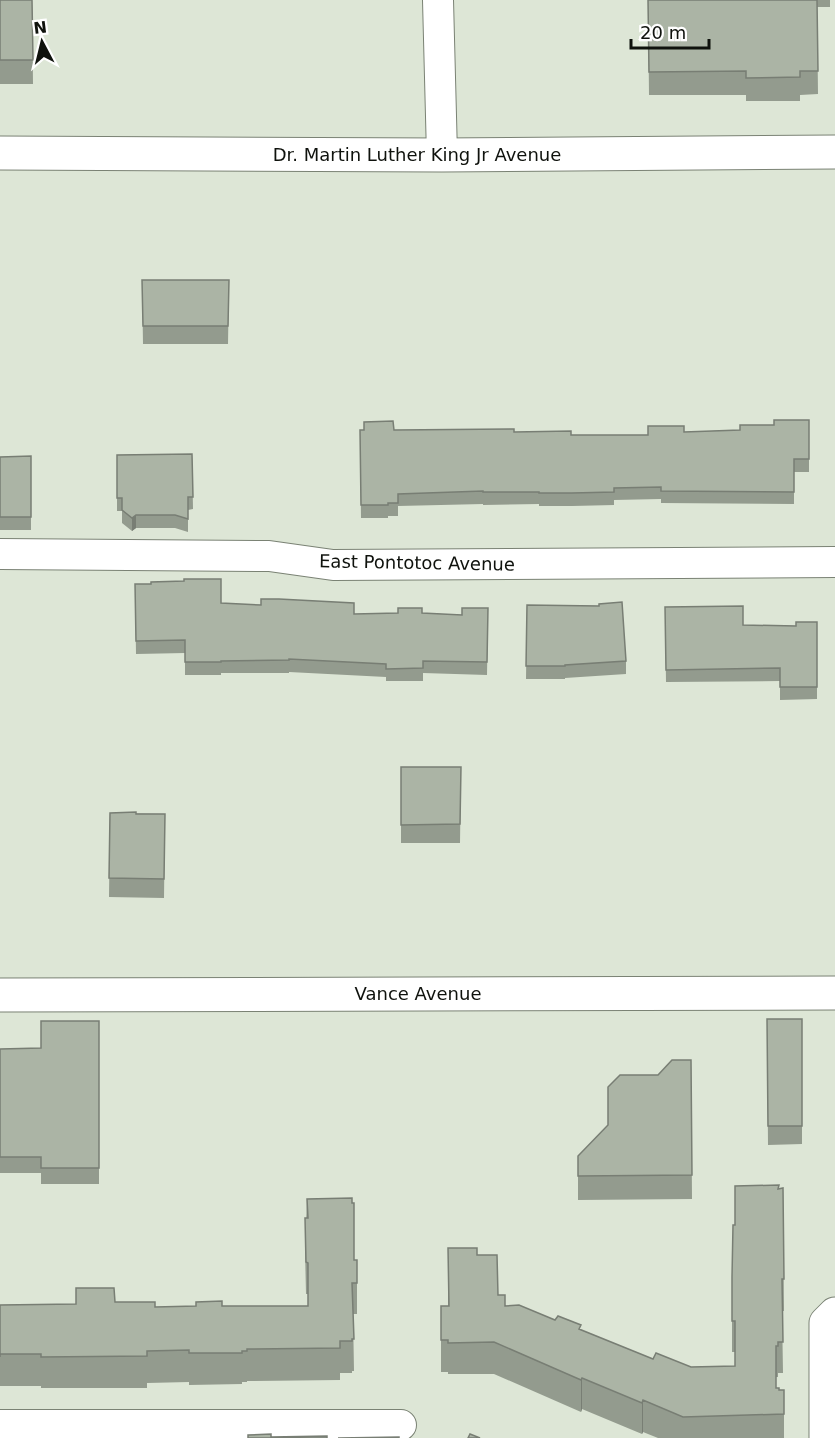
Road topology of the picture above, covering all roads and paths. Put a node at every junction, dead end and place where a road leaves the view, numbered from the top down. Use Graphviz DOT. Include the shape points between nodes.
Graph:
graph roads {
  1 [pos="438,0"];
  2 [pos="835,152"];
  3 [pos="0,153"];
  4 [pos="442,155"];
  5 [pos="0,554"];
  6 [pos="835,562"];
  7 [pos="835,993"];
  8 [pos="0,995"];
  9 [pos="835,1314"];
  10 [pos="0,1425"];
  11 [pos="401,1425"];
  12 [pos="826,1438"];
  1 -- 4 [label="street"];
  2 -- 4 [label="street, Dr. Martin Luther King Jr Avenue"];
  3 -- 4 [label="street, Dr. Martin Luther King Jr Avenue"];
  5 -- 6 [label="street, East Pontotoc Avenue" via="269,556 333,566"];
  7 -- 8 [label="street, Vance Avenue"];
  9 -- 12 [label="street" via="826,1323"];
  10 -- 11 [label="street"];
}
